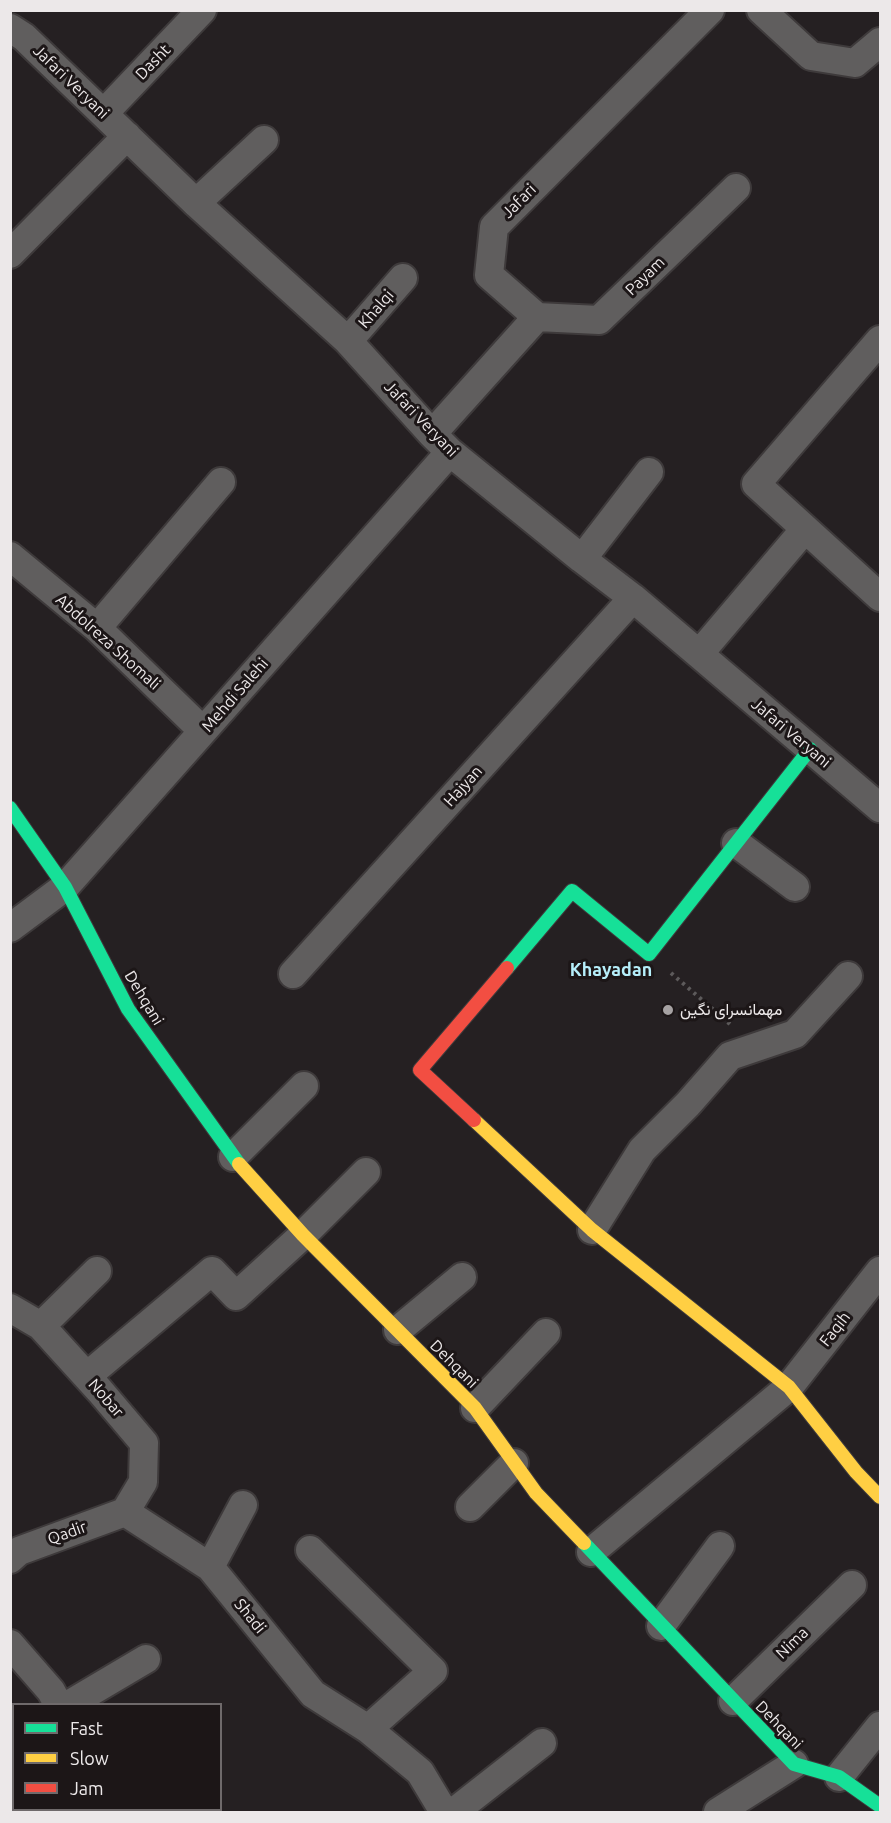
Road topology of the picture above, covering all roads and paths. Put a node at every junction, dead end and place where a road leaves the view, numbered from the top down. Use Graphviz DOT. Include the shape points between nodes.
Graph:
graph roads {
  1 [pos="202,10"];
  2 [pos="710,10"];
  3 [pos="761,10"];
  4 [pos="10,28"];
  5 [pos="880,42"];
  6 [pos="104,113"];
  7 [pos="127,136"];
  8 [pos="264,140"];
  9 [pos="736,188"];
  10 [pos="196,203"];
  11 [pos="10,254"];
  12 [pos="403,278"];
  13 [pos="537,317"];
  14 [pos="880,340"];
  15 [pos="348,341"];
  16 [pos="441,443"];
  17 [pos="649,472"];
  18 [pos="221,482"];
  19 [pos="806,529"];
  20 [pos="10,556"];
  21 [pos="582,559"];
  22 [pos="880,597"];
  23 [pos="633,598"];
  24 [pos="96,628"];
  25 [pos="699,654"];
  26 [pos="203,731"];
  27 [pos="810,749"];
  28 [pos="10,808"];
  29 [pos="880,808"];
  30 [pos="736,843"];
  31 [pos="65,886"];
  32 [pos="795,887"];
  33 [pos="10,927"];
  34 [pos="649,954"];
  35 [pos="293,974"];
  36 [pos="848,976"];
  37 [pos="756,1047"];
  38 [pos="304,1086"];
  39 [pos="233,1157"];
  40 [pos="366,1172"];
  41 [pos="592,1230"];
  42 [pos="303,1235"];
  43 [pos="97,1271"];
  44 [pos="880,1271"];
  45 [pos="462,1277"];
  46 [pos="10,1308"];
  47 [pos="41,1326"];
  48 [pos="398,1330"];
  49 [pos="546,1333"];
  50 [pos="87,1376"];
  51 [pos="789,1387"];
  52 [pos="475,1408"];
  53 [pos="514,1463"];
  54 [pos="880,1497"];
  55 [pos="243,1505"];
  56 [pos="470,1507"];
  57 [pos="125,1512"];
  58 [pos="720,1546"];
  59 [pos="13,1549"];
  60 [pos="310,1550"];
  61 [pos="591,1552"];
  62 [pos="210,1567"];
  63 [pos="852,1585"];
  64 [pos="661,1626"];
  65 [pos="10,1644"];
  66 [pos="146,1659"];
  67 [pos="733,1701"];
  68 [pos="57,1703"];
  69 [pos="72,1703"];
  70 [pos="880,1726"];
  71 [pos="368,1729"];
  72 [pos="542,1743"];
  73 [pos="794,1764"];
  74 [pos="839,1777"];
  75 [pos="880,1806"];
  76 [pos="444,1812"];
  77 [pos="454,1812"];
  78 [pos="718,1812"];
  1 -- 6 [label="street, Dasht"];
  2 -- 13 [label="street, Jafari" via="494,227 489,275"];
  3 -- 5 [label="street" via="811,56 855,63"];
  4 -- 6 [label="street, Jafari Veryani"];
  6 -- 7 [label="street, Jafari Veryani"];
  7 -- 10 [label="street, Jafari Veryani"];
  7 -- 11 [label="street"];
  8 -- 10 [label="street"];
  9 -- 13 [label="street, Payam" via="598,320"];
  10 -- 15 [label="street, Jafari Veryani"];
  12 -- 15 [label="street, Khalqi"];
  13 -- 16 [label="street"];
  14 -- 19 [label="street" via="756,484"];
  15 -- 16 [label="street, Jafari Veryani"];
  16 -- 21 [label="street, Jafari Veryani"];
  16 -- 26 [label="street, Mehdi Salehi"];
  17 -- 21 [label="street"];
  18 -- 24 [label="street"];
  19 -- 22 [label="street"];
  19 -- 25 [label="street"];
  20 -- 24 [label="street, Abdolreza Shomali"];
  21 -- 23 [label="street, Jafari Veryani"];
  23 -- 25 [label="street, Jafari Veryani"];
  23 -- 35 [label="street, Hajyan"];
  24 -- 26 [label="street, Abdolreza Shomali"];
  25 -- 27 [label="street, Jafari Veryani"];
  26 -- 31 [label="street, Mehdi Salehi"];
  27 -- 29 [label="street, Jafari Veryani"];
  27 -- 30 [label="street"];
  28 -- 31 [label="street, Dehqani"];
  30 -- 32 [label="street"];
  30 -- 34 [label="street"];
  31 -- 33 [label="street, Mehdi Salehi"];
  31 -- 39 [label="street, Dehqani" via="128,1009"];
  34 -- 37 [label="path"];
  34 -- 41 [label="street" via="572,891 420,1070"];
  36 -- 37 [label="street" via="795,1034"];
  37 -- 41 [label="street" via="730,1056 642,1150"];
  38 -- 39 [label="street"];
  39 -- 42 [label="street, Dehqani"];
  40 -- 42 [label="street"];
  41 -- 51 [label="street"];
  42 -- 48 [label="street, Dehqani"];
  42 -- 50 [label="street" via="236,1296 212,1271"];
  43 -- 47 [label="street"];
  44 -- 51 [label="street, Faqih"];
  45 -- 48 [label="street"];
  46 -- 47 [label="street, Nobar"];
  47 -- 50 [label="street, Nobar"];
  48 -- 52 [label="street, Dehqani"];
  49 -- 52 [label="street"];
  50 -- 57 [label="street, Nobar" via="144,1443 143,1482"];
  51 -- 54 [label="street"];
  51 -- 61 [label="street, Faqih"];
  52 -- 53 [label="street, Dehqani"];
  53 -- 56 [label="street"];
  53 -- 61 [label="street, Dehqani"];
  55 -- 62 [label="street"];
  57 -- 59 [label="street, Qadir"];
  57 -- 62 [label="street, Shadi"];
  58 -- 64 [label="street"];
  60 -- 71 [label="street" via="433,1671"];
  61 -- 64 [label="street, Dehqani"];
  62 -- 71 [label="street, Shadi" via="313,1694"];
  63 -- 67 [label="street, Nima"];
  64 -- 67 [label="street, Dehqani"];
  65 -- 68 [label="street"];
  66 -- 69 [label="street"];
  67 -- 73 [label="street, Dehqani"];
  70 -- 74 [label="street"];
  71 -- 76 [label="street, Shadi" via="420,1772"];
  72 -- 77 [label="street"];
  73 -- 74 [label="street, Dehqani"];
  73 -- 78 [label="street"];
  74 -- 75 [label="street, Dehqani"];
}
